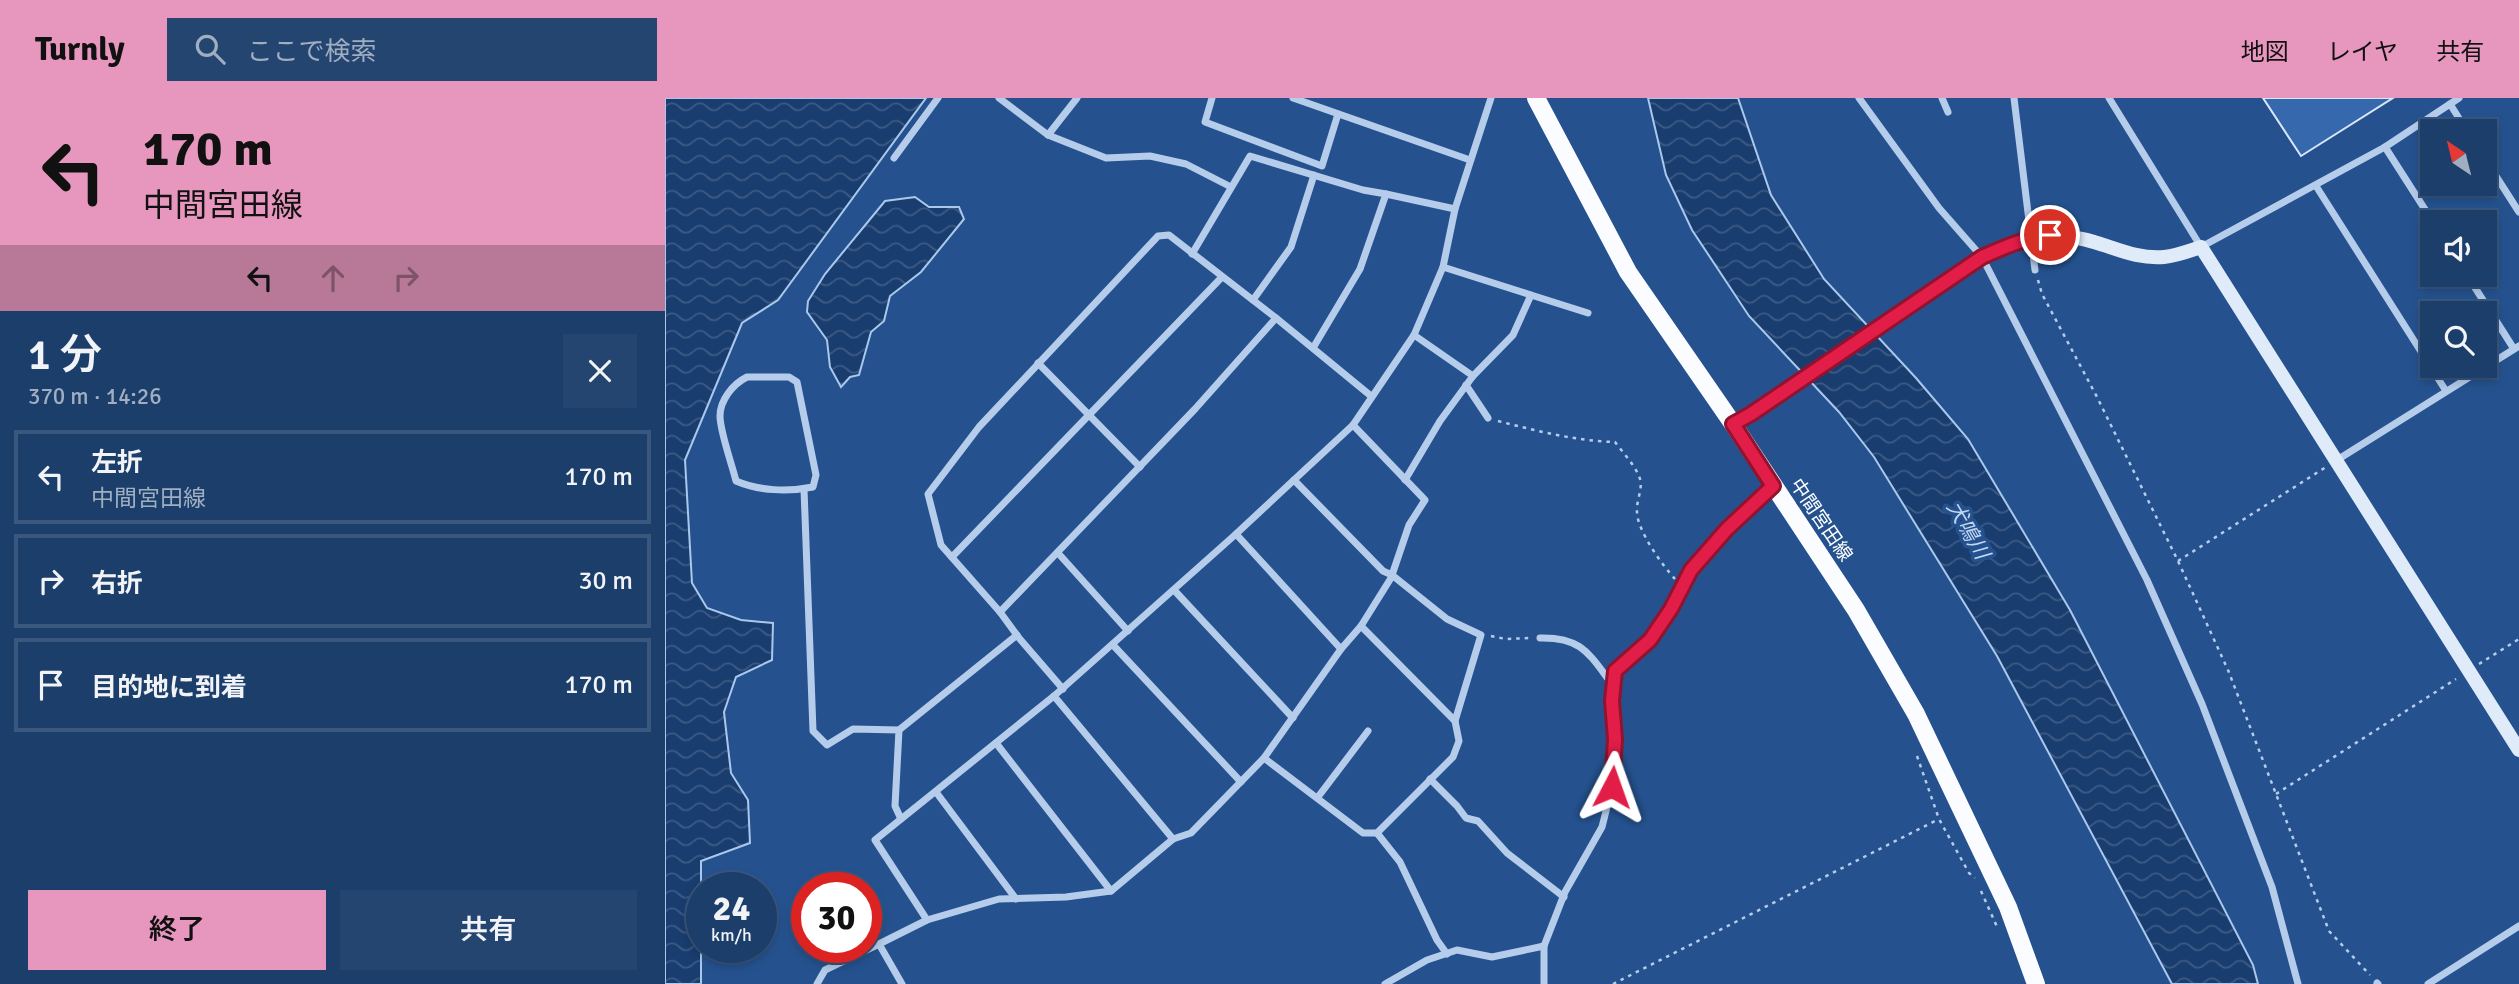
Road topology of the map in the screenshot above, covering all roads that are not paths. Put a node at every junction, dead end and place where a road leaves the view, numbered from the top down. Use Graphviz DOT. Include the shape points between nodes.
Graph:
graph roads {
  1 [pos="938,98"];
  2 [pos="999,98"];
  3 [pos="1077,98"];
  4 [pos="1212,98"];
  5 [pos="1293,98"];
  6 [pos="1321,98"];
  7 [pos="1491,98"];
  8 [pos="1536,98"];
  9 [pos="1859,98"];
  10 [pos="1942,98"];
  11 [pos="2014,98"];
  12 [pos="2109,98"];
  13 [pos="2459,98"];
  14 [pos="2450,104"];
  15 [pos="1317,107"];
  16 [pos="1948,113"];
  17 [pos="1338,114"];
  18 [pos="2459,119"];
  19 [pos="1048,135"];
  20 [pos="2385,147"];
  21 [pos="894,158"];
  22 [pos="1470,159"];
  23 [pos="1314,176"];
  24 [pos="2497,178"];
  25 [pos="1231,187"];
  26 [pos="2316,187"];
  27 [pos="1386,194"];
  28 [pos="1455,209"];
  29 [pos="2425,210"];
  30 [pos="2519,212"];
  31 [pos="2201,247"];
  32 [pos="1192,254"];
  33 [pos="1982,257"];
  34 [pos="1443,267"];
  35 [pos="2035,270"];
  36 [pos="1222,277"];
  37 [pos="2475,287"];
  38 [pos="1531,295"];
  39 [pos="1253,300"];
  40 [pos="1588,313"];
  41 [pos="1276,318"];
  42 [pos="1414,335"];
  43 [pos="1313,348"];
  44 [pos="2516,348"];
  45 [pos="1038,363"];
  46 [pos="1473,376"];
  47 [pos="1466,385"];
  48 [pos="2446,391"];
  49 [pos="1371,396"];
  50 [pos="1090,416"];
  51 [pos="1488,418"];
  52 [pos="1733,424"];
  53 [pos="1353,425"];
  54 [pos="2337,460"];
  55 [pos="1140,467"];
  56 [pos="1294,480"];
  57 [pos="1405,480"];
  58 [pos="1773,486"];
  59 [pos="804,489"];
  60 [pos="1236,534"];
  61 [pos="1058,553"];
  62 [pos="952,557"];
  63 [pos="1392,575"];
  64 [pos="1174,590"];
  65 [pos="1000,612"];
  66 [pos="1361,626"];
  67 [pos="1128,631"];
  68 [pos="1017,635"];
  69 [pos="1540,638"];
  70 [pos="1113,645"];
  71 [pos="1341,649"];
  72 [pos="1612,684"];
  73 [pos="1063,689"];
  74 [pos="1054,696"];
  75 [pos="1293,718"];
  76 [pos="1455,720"];
  77 [pos="899,730"];
  78 [pos="1368,731"];
  79 [pos="996,743"];
  80 [pos="2519,750"];
  81 [pos="1264,758"];
  82 [pos="1430,779"];
  83 [pos="1241,782"];
  84 [pos="936,792"];
  85 [pos="1318,797"];
  86 [pos="901,819"];
  87 [pos="1377,833"];
  88 [pos="1173,839"];
  89 [pos="1111,891"];
  90 [pos="1564,897"];
  91 [pos="1016,899"];
  92 [pos="927,920"];
  93 [pos="2519,926"];
  94 [pos="882,942"];
  95 [pos="1544,946"];
  96 [pos="882,949"];
  97 [pos="1447,954"];
  98 [pos="840,963"];
  99 [pos="817,984"];
  100 [pos="902,984"];
  101 [pos="1385,984"];
  102 [pos="1544,984"];
  103 [pos="2036,984"];
  104 [pos="2298,984"];
  105 [pos="2428,984"];
  1 -- 21 [label="street"];
  2 -- 19 [label="street"];
  3 -- 19 [label="street"];
  4 -- 17 [label="street" via="1205,122 1322,166"];
  5 -- 15 [label="street"];
  6 -- 15 [label="street"];
  7 -- 22 [label="street"];
  8 -- 52 [label="main road, 中間宮田線" via="1628,272"];
  9 -- 33 [label="street" via="1939,208"];
  10 -- 16 [label="street"];
  11 -- 35 [label="street"];
  12 -- 31 [label="street"];
  13 -- 14 [label="street"];
  14 -- 18 [label="street"];
  14 -- 20 [label="street"];
  15 -- 17 [label="street"];
  17 -- 22 [label="street"];
  19 -- 25 [label="street" via="1107,158 1150,156 1186,164"];
  20 -- 26 [label="street"];
  20 -- 29 [label="street"];
  22 -- 28 [label="street"];
  23 -- 25 [label="street" via="1250,156"];
  23 -- 27 [label="street"];
  23 -- 39 [label="street" via="1291,247"];
  24 -- 30 [label="street"];
  25 -- 32 [label="street"];
  26 -- 31 [label="street"];
  26 -- 48 [label="street"];
  27 -- 28 [label="street"];
  27 -- 43 [label="street" via="1360,269"];
  28 -- 34 [label="street"];
  31 -- 33 [label="street, bridge" via="2146,257 2050,235 2007,245"];
  31 -- 54 [label="street"];
  32 -- 36 [label="street"];
  32 -- 45 [label="street" via="1169,235 1158,236"];
  33 -- 52 [label="street"];
  33 -- 104 [label="street" via="2141,568 2202,704 2272,887"];
  34 -- 38 [label="street"];
  34 -- 42 [label="street"];
  36 -- 39 [label="street"];
  36 -- 50 [label="street"];
  37 -- 44 [label="street"];
  38 -- 40 [label="street"];
  38 -- 46 [label="street" via="1513,335"];
  39 -- 41 [label="street"];
  41 -- 43 [label="street"];
  41 -- 55 [label="street"];
  42 -- 46 [label="street"];
  42 -- 49 [label="street"];
  43 -- 49 [label="street"];
  44 -- 48 [label="street"];
  45 -- 50 [label="street"];
  45 -- 62 [label="street" via="979,427 928,494 941,545"];
  46 -- 47 [label="street"];
  47 -- 51 [label="street"];
  47 -- 57 [label="street"];
  48 -- 54 [label="street"];
  49 -- 53 [label="street"];
  50 -- 55 [label="street"];
  50 -- 62 [label="street"];
  52 -- 58 [label="main road, 中間宮田線"];
  53 -- 56 [label="street"];
  53 -- 57 [label="street"];
  54 -- 80 [label="street"];
  55 -- 61 [label="street"];
  56 -- 60 [label="street"];
  56 -- 63 [label="street"];
  57 -- 63 [label="street" via="1425,500 1409,525"];
  58 -- 72 [label="street" via="1691,570 1650,640 1615,671"];
  58 -- 103 [label="main road, 中間宮田線" via="1856,610 1916,714 2007,906"];
  59 -- 59 [label="street" via="754,489 736,481 720,415 729,392 747,377 789,377 797,382 816,475 813,487"];
  59 -- 77 [label="street" via="813,731 827,745 853,729"];
  60 -- 64 [label="street"];
  60 -- 71 [label="street"];
  61 -- 65 [label="street"];
  61 -- 67 [label="street"];
  62 -- 65 [label="street"];
  63 -- 66 [label="street"];
  63 -- 76 [label="street" via="1447,619 1481,635"];
  64 -- 67 [label="street"];
  64 -- 75 [label="street"];
  65 -- 68 [label="street"];
  66 -- 71 [label="street"];
  66 -- 76 [label="street"];
  67 -- 70 [label="street"];
  68 -- 73 [label="street"];
  68 -- 77 [label="street"];
  69 -- 72 [label="street" via="1578,643"];
  70 -- 73 [label="street"];
  70 -- 83 [label="street"];
  71 -- 75 [label="street"];
  72 -- 90 [label="street" via="1612,787 1602,827"];
  73 -- 74 [label="street"];
  74 -- 79 [label="street"];
  74 -- 88 [label="street"];
  75 -- 81 [label="street"];
  76 -- 82 [label="street" via="1459,741 1453,757"];
  77 -- 86 [label="street" via="895,806"];
  78 -- 85 [label="street"];
  79 -- 84 [label="street"];
  79 -- 89 [label="street"];
  81 -- 83 [label="street"];
  81 -- 85 [label="street"];
  82 -- 87 [label="street"];
  82 -- 90 [label="street" via="1466,818 1478,821 1507,853"];
  83 -- 88 [label="street" via="1191,833"];
  84 -- 86 [label="street"];
  84 -- 91 [label="street"];
  85 -- 87 [label="street" via="1363,833"];
  86 -- 92 [label="street" via="875,839"];
  87 -- 97 [label="street" via="1400,862"];
  88 -- 89 [label="street"];
  89 -- 91 [label="street"];
  90 -- 95 [label="street"];
  91 -- 92 [label="street" via="999,899"];
  92 -- 94 [label="street"];
  93 -- 105 [label="street"];
  95 -- 97 [label="street" via="1492,957 1457,950"];
  95 -- 102 [label="street"];
  96 -- 100 [label="street"];
  97 -- 101 [label="street"];
  98 -- 99 [label="street" via="825,970"];
}
